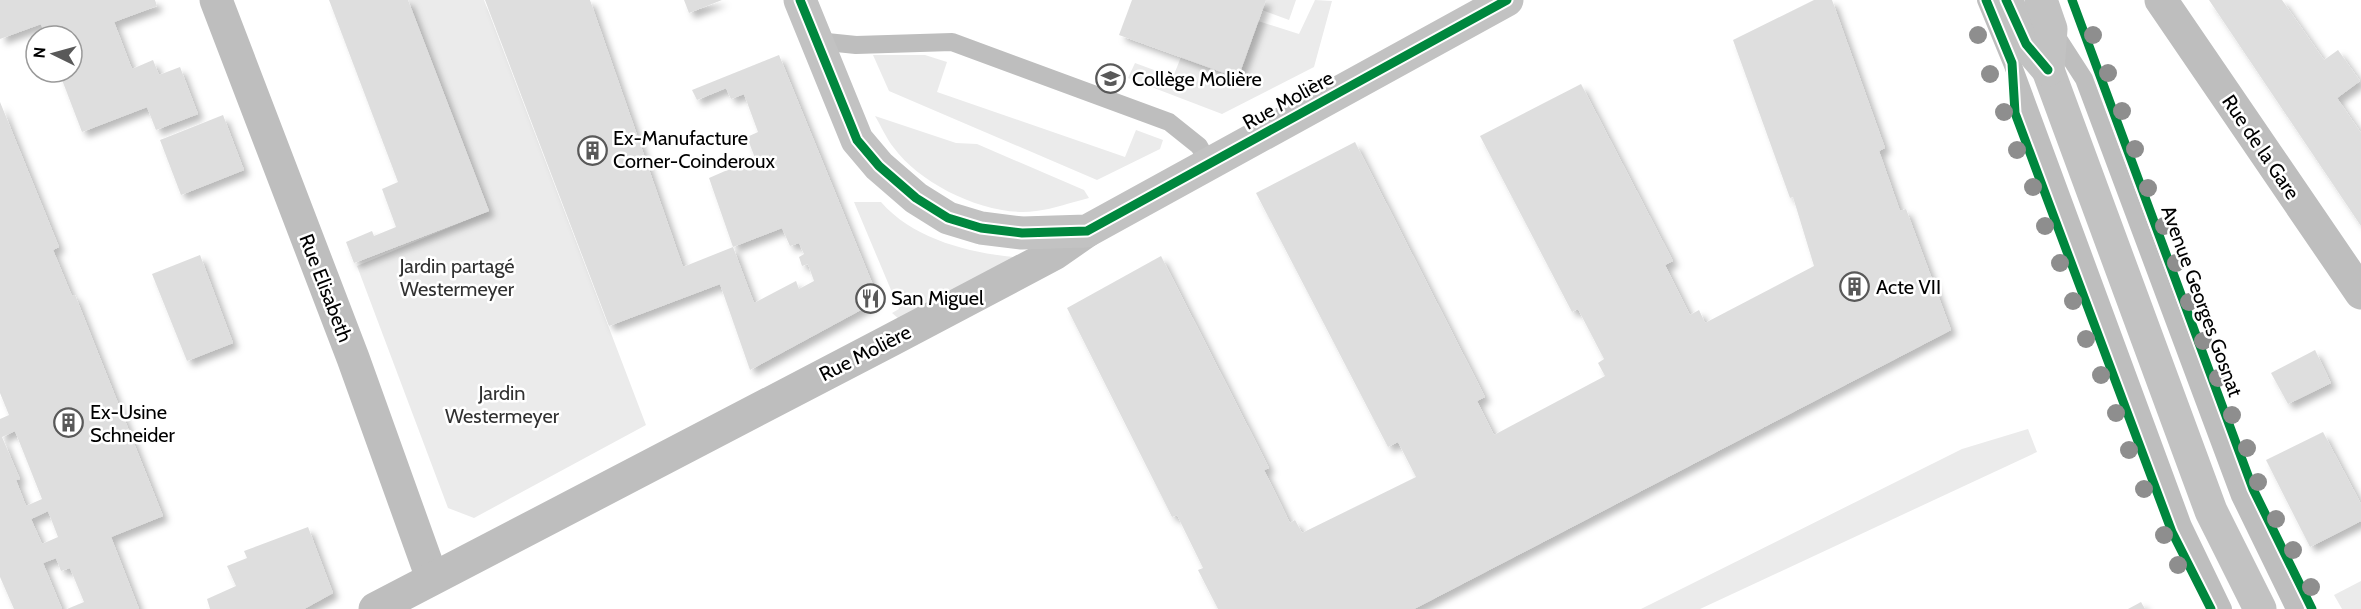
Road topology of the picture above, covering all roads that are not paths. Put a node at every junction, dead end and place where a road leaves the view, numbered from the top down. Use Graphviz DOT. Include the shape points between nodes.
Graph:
graph roads {
  1 [pos="216,0"];
  2 [pos="800,0"];
  3 [pos="1507,0"];
  4 [pos="1986,0"];
  5 [pos="2006,0"];
  6 [pos="2161,0"];
  7 [pos="2046,15"];
  8 [pos="817,41"];
  9 [pos="2048,70"];
  10 [pos="1209,164"];
  11 [pos="1087,231"];
  12 [pos="2361,293"];
  13 [pos="2197,518"];
  14 [pos="432,578"];
  15 [pos="375,609"];
  16 [pos="2223,609"];
  17 [pos="2260,609"];
  18 [pos="2295,609"];
  1 -- 14 [label="street, Rue Elisabeth"];
  2 -- 8 [label="main road"];
  3 -- 10 [label="main road, Rue Molière"];
  4 -- 13 [label="lane, Avenue Georges Gosnat"];
  5 -- 9 [label="main road, Avenue Georges Gosnat" via="2026,44"];
  6 -- 12 [label="street, Rue de la Gare"];
  7 -- 9 [label="main road, Avenue Georges Gosnat"];
  7 -- 18 [label="lane, Avenue Georges Gosnat" via="2084,79 2240,496"];
  8 -- 10 [label="lane" via="856,45 952,42 1169,122 1199,146"];
  8 -- 11 [label="main road" via="857,140 879,166 916,198 948,218 981,228 1022,233"];
  9 -- 13 [label="main road, Avenue Georges Gosnat"];
  10 -- 11 [label="main road, Rue Molière"];
  11 -- 14 [label="street, Rue Molière" via="1054,254 911,330"];
  13 -- 16 [label="lane, Avenue Georges Gosnat"];
  13 -- 17 [label="main road, Avenue Georges Gosnat"];
  14 -- 15 [label="street, Rue Molière"];
}
